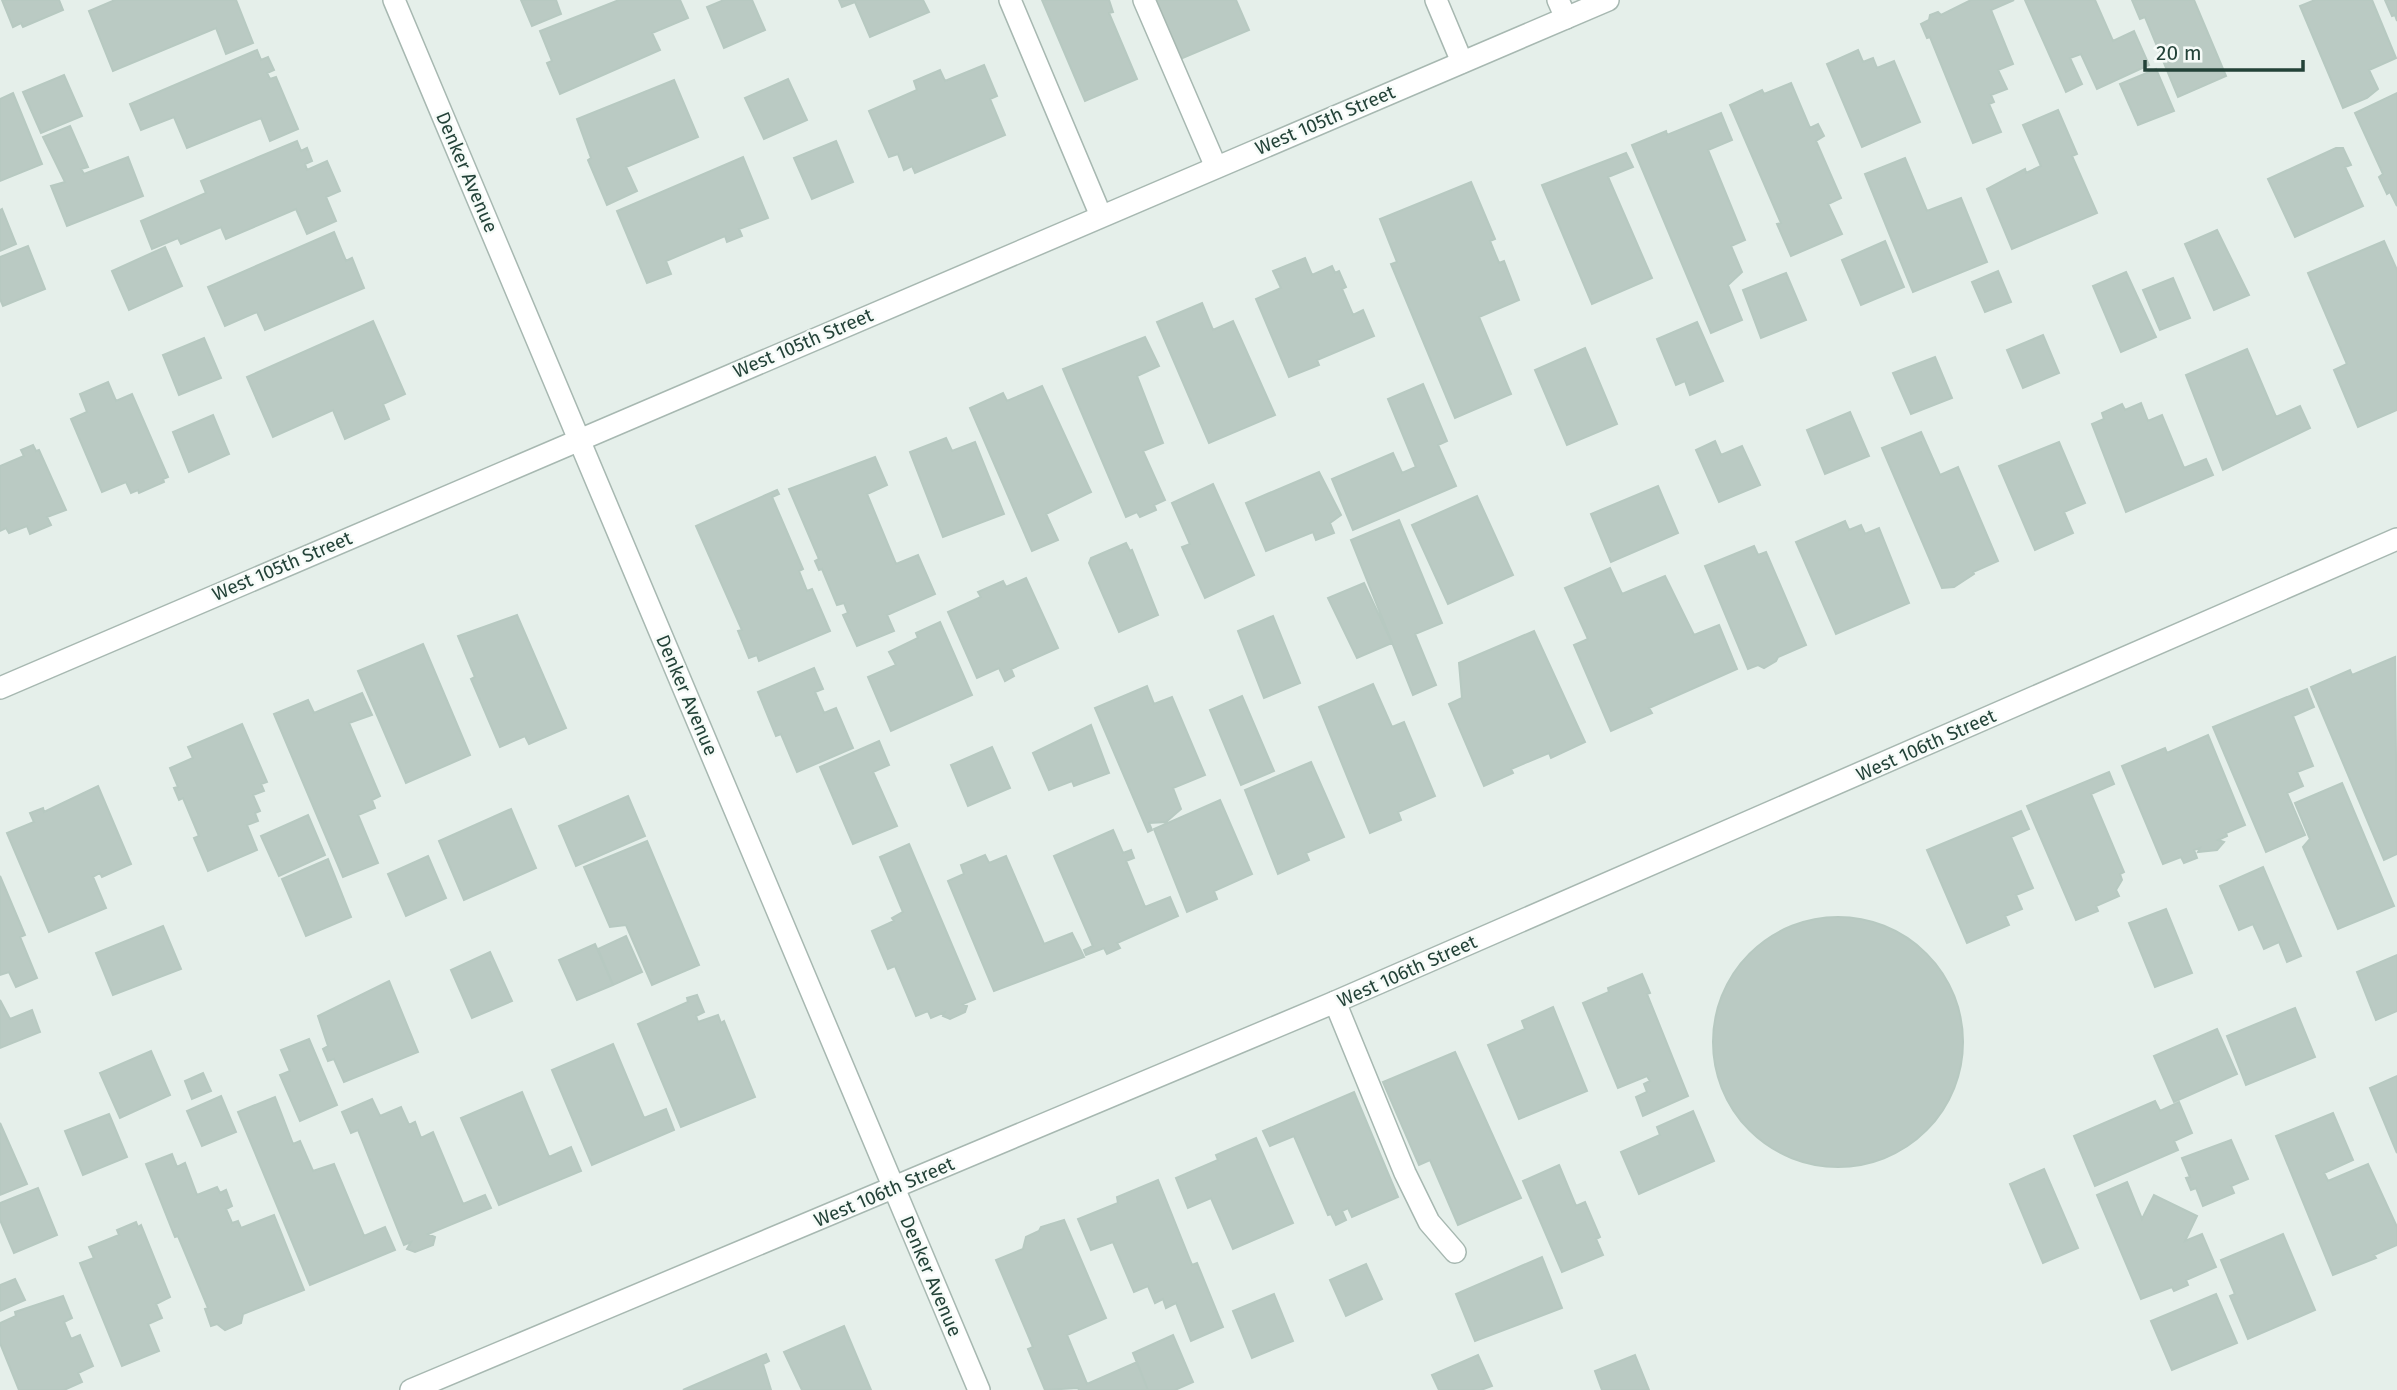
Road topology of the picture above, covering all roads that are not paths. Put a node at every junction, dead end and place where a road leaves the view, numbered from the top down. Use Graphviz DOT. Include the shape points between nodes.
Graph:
graph roads {
  1 [pos="394,0"];
  2 [pos="1010,0"];
  3 [pos="1144,0"];
  4 [pos="1436,0"];
  5 [pos="1608,0"];
  6 [pos="1562,9"];
  7 [pos="1462,62"];
  8 [pos="1216,167"];
  9 [pos="1101,216"];
  10 [pos="579,438"];
  11 [pos="2397,539"];
  12 [pos="0,688"];
  13 [pos="1335,1002"];
  14 [pos="895,1188"];
  15 [pos="1455,1252"];
  16 [pos="411,1390"];
  17 [pos="979,1390"];
  1 -- 10 [label="street, Denker Avenue"];
  2 -- 9 [label="street"];
  3 -- 8 [label="street"];
  4 -- 7 [label="street"];
  5 -- 6 [label="street, West 105th Street"];
  6 -- 7 [label="street, West 105th Street"];
  7 -- 8 [label="street, West 105th Street"];
  8 -- 9 [label="street, West 105th Street"];
  9 -- 10 [label="street, West 105th Street"];
  10 -- 12 [label="street, West 105th Street"];
  10 -- 14 [label="street, Denker Avenue"];
  11 -- 13 [label="street, West 106th Street"];
  13 -- 14 [label="street, West 106th Street"];
  13 -- 15 [label="street" via="1405,1173 1429,1223"];
  14 -- 16 [label="street, West 106th Street"];
  14 -- 17 [label="street, Denker Avenue"];
}
